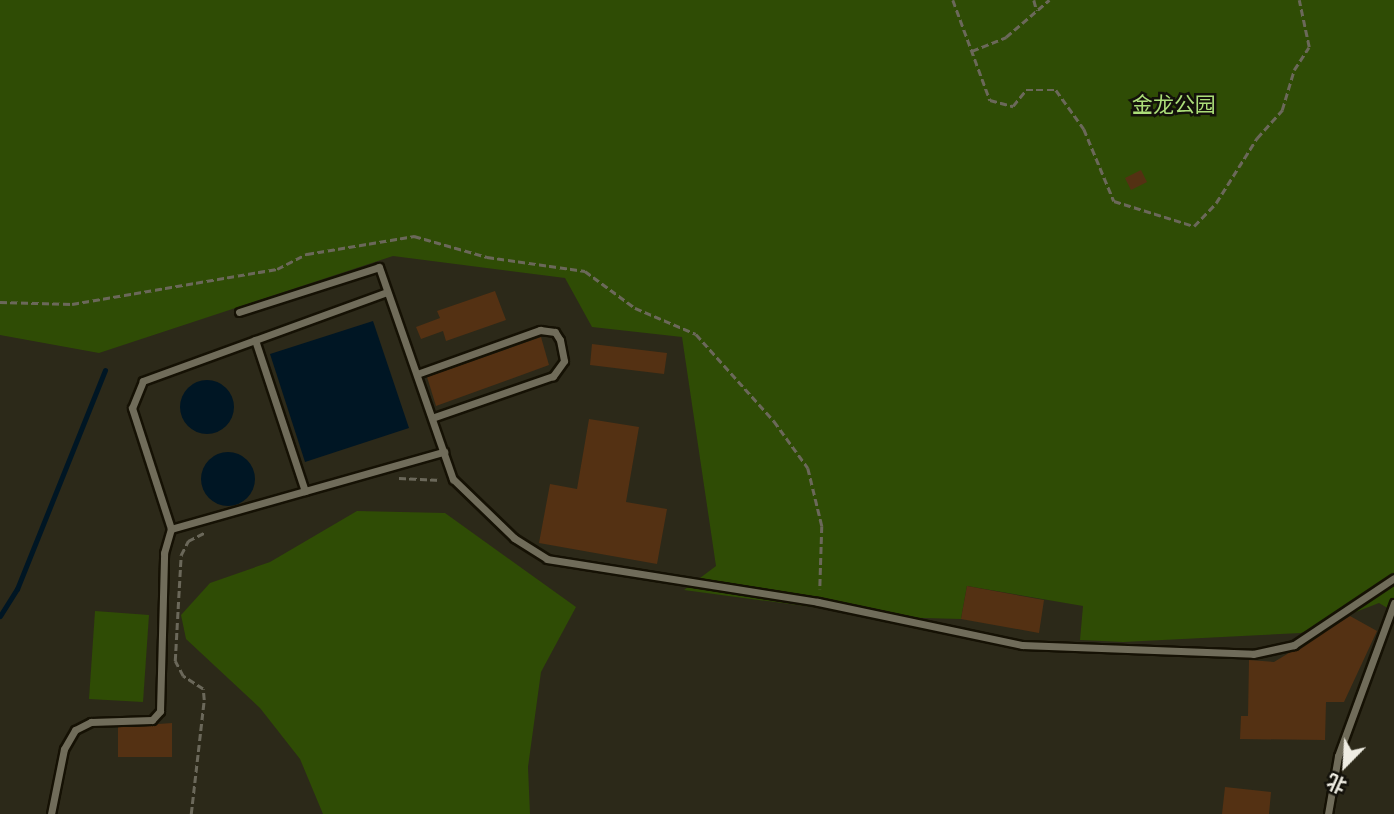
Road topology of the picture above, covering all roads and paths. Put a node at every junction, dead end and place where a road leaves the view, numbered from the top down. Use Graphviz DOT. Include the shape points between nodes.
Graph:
graph roads {
  1 [pos="953,0"];
  2 [pos="1034,0"];
  3 [pos="1049,0"];
  4 [pos="1299,0"];
  5 [pos="1037,11"];
  6 [pos="972,51"];
  7 [pos="387,292"];
  8 [pos="0,302"];
  9 [pos="239,312"];
  10 [pos="255,340"];
  11 [pos="417,374"];
  12 [pos="432,418"];
  13 [pos="444,453"];
  14 [pos="386,482"];
  15 [pos="460,488"];
  16 [pos="306,491"];
  17 [pos="171,528"];
  18 [pos="209,531"];
  19 [pos="1394,578"];
  20 [pos="818,603"];
  21 [pos="1394,603"];
  22 [pos="51,814"];
  23 [pos="191,814"];
  24 [pos="1328,814"];
  1 -- 6 [label="path"];
  2 -- 5 [label="path"];
  3 -- 5 [label="path"];
  4 -- 6 [label="path" via="1309,47 1294,70 1282,110 1257,138 1216,203 1194,226 1114,201 1084,129 1056,90 1026,90 1013,106 1001,106 990,100"];
  5 -- 6 [label="path" via="1006,37"];
  7 -- 9 [label="lane" via="379,267"];
  7 -- 10 [label="lane"];
  7 -- 11 [label="lane"];
  8 -- 20 [label="path" via="72,303 277,269 307,254 414,236 487,257 585,271 635,308 696,334 780,429 807,468 822,526 825,562"];
  10 -- 16 [label="lane"];
  10 -- 17 [label="lane" via="143,380 135,390 132,408"];
  11 -- 12 [label="lane"];
  11 -- 12 [label="lane" via="540,330 555,332 560,340 564,361 553,376"];
  12 -- 13 [label="lane"];
  13 -- 15 [label="lane"];
  13 -- 16 [label="lane"];
  14 -- 15 [label="path" via="430,477"];
  15 -- 20 [label="lane" via="514,538 547,559"];
  16 -- 17 [label="lane"];
  17 -- 22 [label="lane" via="164,554 160,711 152,720 90,722 75,730 64,749"];
  18 -- 23 [label="path" via="184,546 181,568 177,670 203,689 204,701"];
  19 -- 20 [label="lane" via="1318,631 1266,654 1022,645"];
  21 -- 24 [label="lane" via="1338,756"];
}
